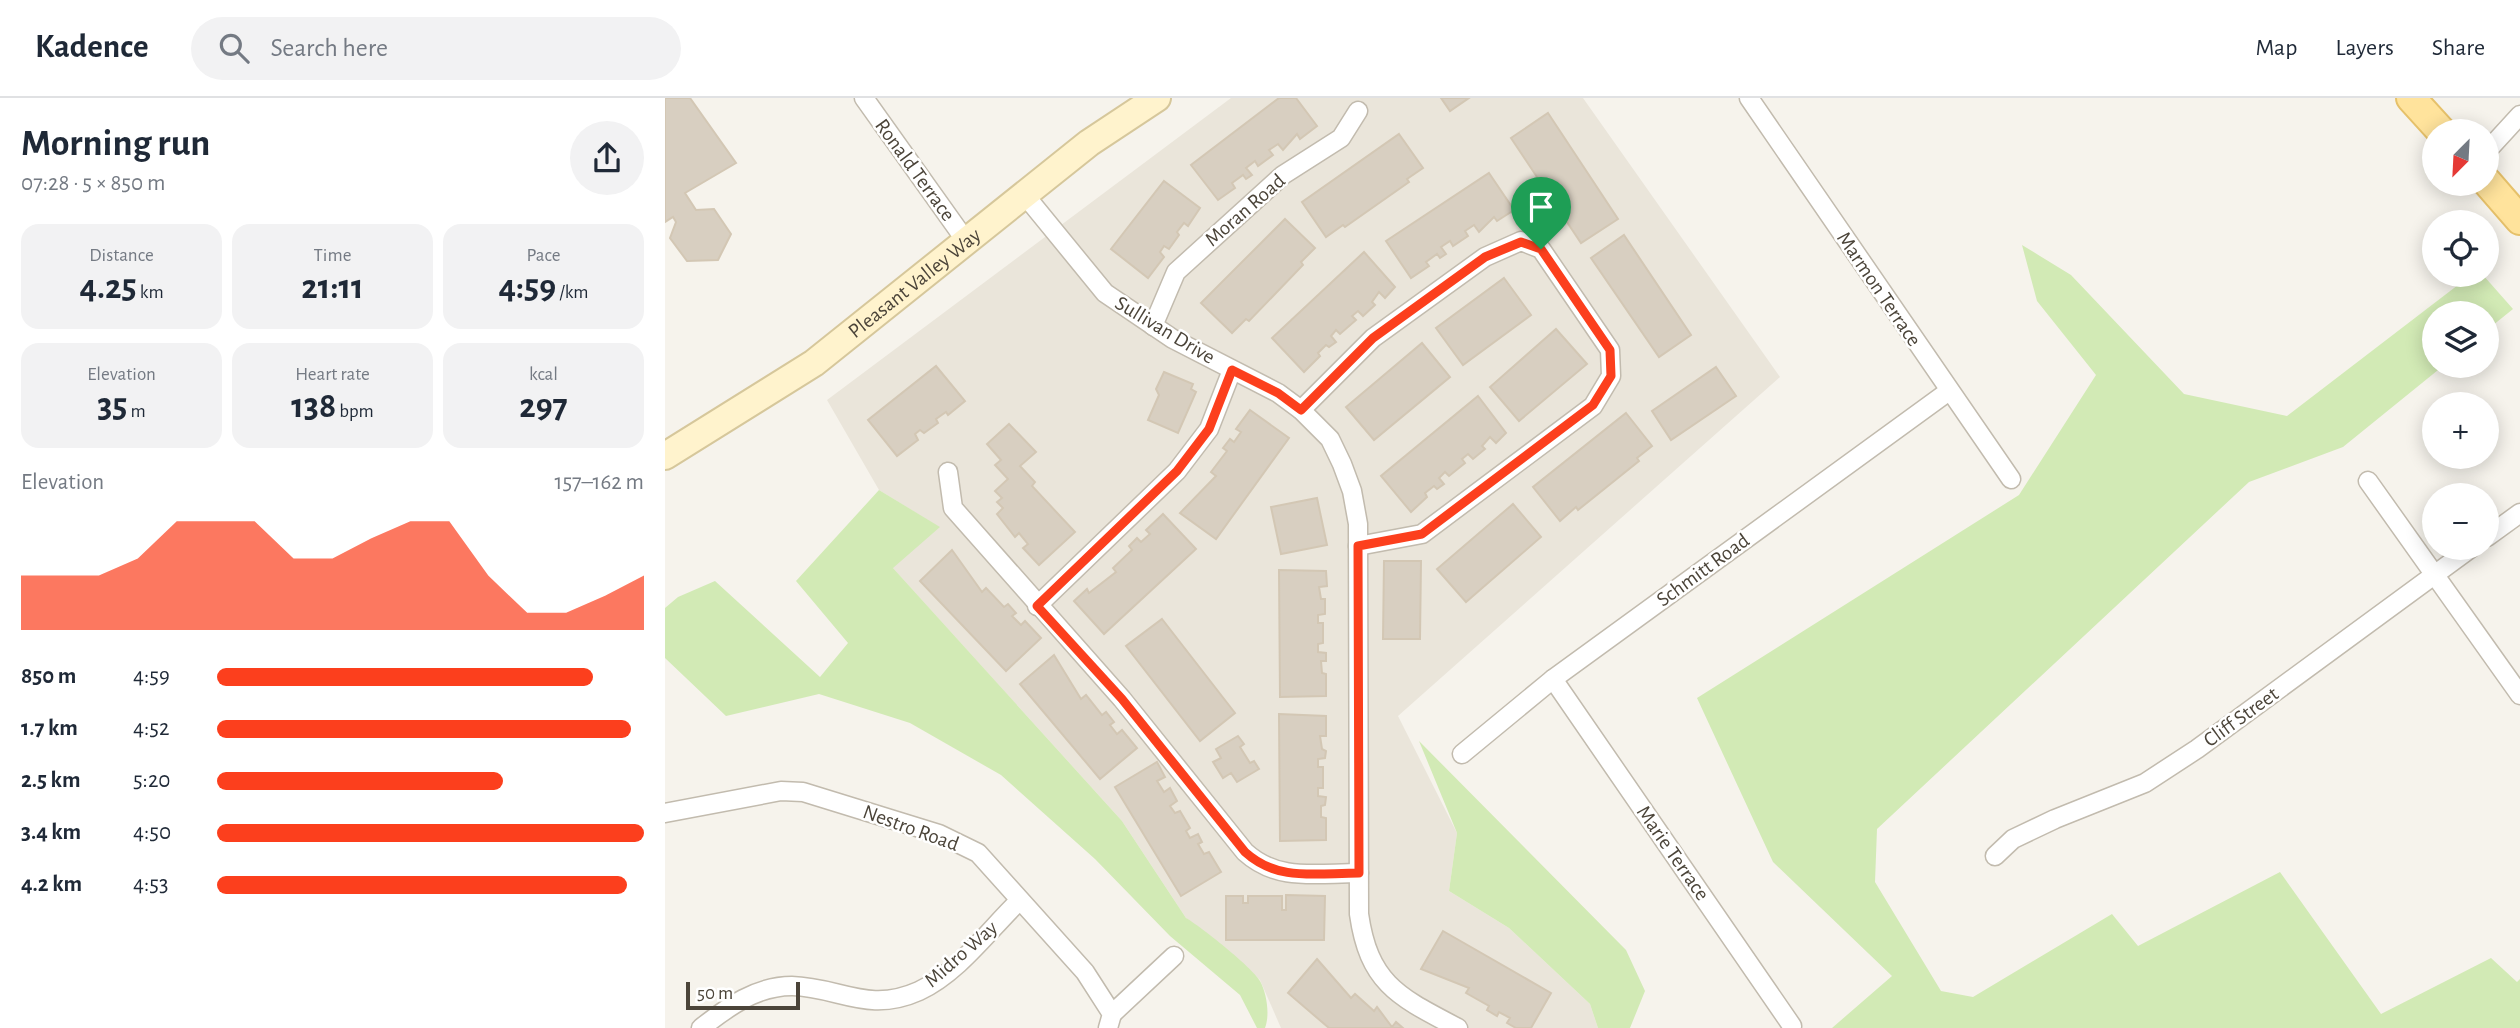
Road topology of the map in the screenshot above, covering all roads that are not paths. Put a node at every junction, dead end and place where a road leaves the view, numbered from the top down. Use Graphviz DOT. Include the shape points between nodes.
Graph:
graph roads {
  1 [pos="864,98"];
  2 [pos="1157,98"];
  3 [pos="1749,98"];
  4 [pos="2411,98"];
  5 [pos="1358,111"];
  6 [pos="2520,115"];
  7 [pos="2430,119"];
  8 [pos="2499,139"];
  9 [pos="1024,194"];
  10 [pos="2499,196"];
  11 [pos="2520,220"];
  12 [pos="966,241"];
  13 [pos="1153,326"];
  14 [pos="1232,370"];
  15 [pos="1949,391"];
  16 [pos="1301,410"];
  17 [pos="666,453"];
  18 [pos="948,472"];
  19 [pos="2011,479"];
  20 [pos="2368,481"];
  21 [pos="2520,513"];
  22 [pos="2499,528"];
  23 [pos="1358,546"];
  24 [pos="2454,560"];
  25 [pos="2434,574"];
  26 [pos="1037,606"];
  27 [pos="1553,679"];
  28 [pos="2520,695"];
  29 [pos="1462,754"];
  30 [pos="665,813"];
  31 [pos="1995,856"];
  32 [pos="1359,873"];
  33 [pos="1019,901"];
  34 [pos="1174,956"];
  35 [pos="1110,1021"];
  36 [pos="1792,1026"];
  37 [pos="701,1028"];
  38 [pos="1458,1028"];
  1 -- 12 [label="street, Ronald Terrace"];
  2 -- 9 [label="main road, Pleasant Valley Way"];
  3 -- 15 [label="street, Marmon Terrace"];
  4 -- 7 [label="main road"];
  5 -- 13 [label="street, Moran Road" via="1341,138 1283,175 1176,272"];
  6 -- 8 [label="street"];
  9 -- 12 [label="main road, Pleasant Valley Way"];
  9 -- 13 [label="street, Sullivan Drive" via="1105,293"];
  10 -- 11 [label="main road"];
  12 -- 17 [label="main road, Pleasant Valley Way" via="814,363"];
  13 -- 14 [label="street, Sullivan Drive"];
  14 -- 16 [label="street, Sullivan Drive"];
  14 -- 26 [label="street" via="1209,429 1177,471"];
  15 -- 19 [label="street, Marmon Terrace"];
  15 -- 27 [label="street, Schmitt Road"];
  16 -- 23 [label="street, Sullivan Drive" via="1330,439 1342,464 1352,491"];
  16 -- 23 [label="street" via="1373,338 1485,257 1521,242 1541,249 1610,350 1611,376 1593,405 1422,534"];
  18 -- 26 [label="street" via="953,508"];
  20 -- 25 [label="street"];
  21 -- 22 [label="street"];
  23 -- 32 [label="street, Sullivan Drive"];
  24 -- 25 [label="street, Cliff Street"];
  25 -- 28 [label="street"];
  25 -- 31 [label="street, Cliff Street" via="2145,783 2013,839"];
  26 -- 32 [label="street" via="1122,699 1261,866 1280,873"];
  27 -- 29 [label="street, Schmitt Road"];
  27 -- 36 [label="street, Marie Terrace"];
  30 -- 33 [label="street, Nestro Road" via="781,791 803,792 949,839 978,853"];
  32 -- 38 [label="street" via="1363,945 1373,968 1420,1008"];
  33 -- 35 [label="street, Nestro Road" via="1085,972"];
  33 -- 37 [label="street, Midro Way" via="951,969 920,990 886,1000 852,999 793,986 755,992"];
  34 -- 35 [label="street"];
}
